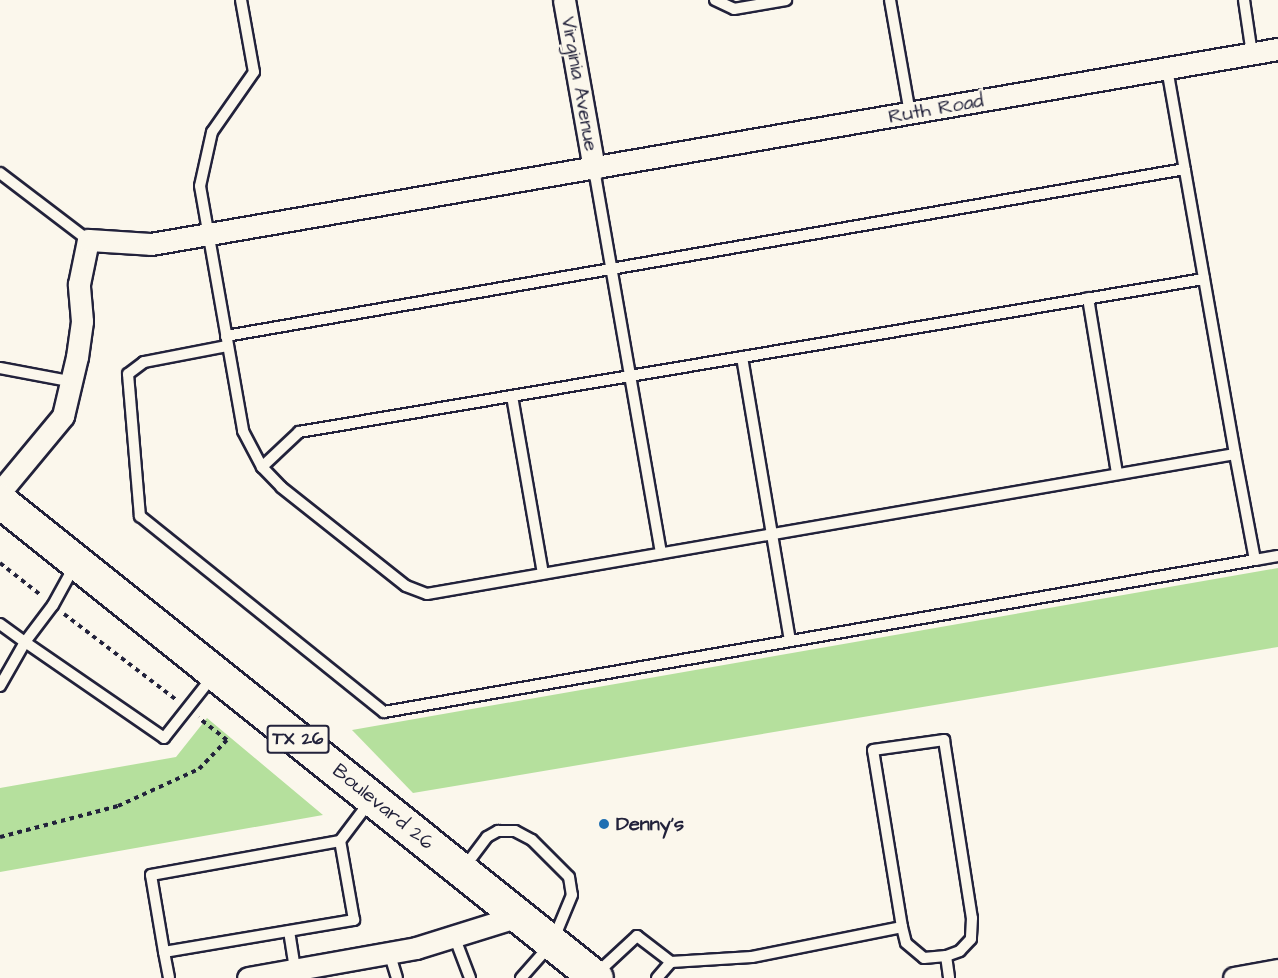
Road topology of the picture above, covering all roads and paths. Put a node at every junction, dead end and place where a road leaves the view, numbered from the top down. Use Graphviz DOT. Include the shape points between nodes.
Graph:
graph roads {
  1 [pos="241,0"];
  2 [pos="564,0"];
  3 [pos="715,0"];
  4 [pos="786,0"];
  5 [pos="890,0"];
  6 [pos="1244,0"];
  7 [pos="1278,50"];
  8 [pos="1252,54"];
  9 [pos="1167,69"];
  10 [pos="910,114"];
  11 [pos="594,169"];
  12 [pos="1185,169"];
  13 [pos="0,173"];
  14 [pos="207,235"];
  15 [pos="88,240"];
  16 [pos="611,268"];
  17 [pos="1204,279"];
  18 [pos="1088,298"];
  19 [pos="226,341"];
  20 [pos="742,357"];
  21 [pos="0,368"];
  22 [pos="630,376"];
  23 [pos="69,381"];
  24 [pos="512,396"];
  25 [pos="1235,454"];
  26 [pos="262,467"];
  27 [pos="1118,474"];
  28 [pos="0,492"];
  29 [pos="0,501"];
  30 [pos="771,533"];
  31 [pos="661,553"];
  32 [pos="1278,556"];
  33 [pos="1255,560"];
  34 [pos="76,562"];
  35 [pos="0,563"];
  36 [pos="543,573"];
  37 [pos="42,597"];
  38 [pos="71,620"];
  39 [pos="0,624"];
  40 [pos="790,641"];
  41 [pos="25,642"];
  42 [pos="215,673"];
  43 [pos="0,686"];
  44 [pos="180,702"];
  45 [pos="202,721"];
  46 [pos="372,799"];
  47 [pos="0,837"];
  48 [pos="340,841"];
  49 [pos="463,871"];
  50 [pos="519,916"];
  51 [pos="902,927"];
  52 [pos="289,931"];
  53 [pos="454,936"];
  54 [pos="552,943"];
  55 [pos="164,952"];
  56 [pos="389,952"];
  57 [pos="946,956"];
  58 [pos="671,962"];
  59 [pos="295,969"];
  60 [pos="1278,970"];
  61 [pos="594,977"];
  62 [pos="169,978"];
  63 [pos="248,978"];
  64 [pos="397,978"];
  65 [pos="470,978"];
  66 [pos="521,978"];
  67 [pos="657,978"];
  68 [pos="950,978"];
  69 [pos="1234,978"];
  1 -- 14 [label="lane" via="254,72 212,132 204,154 200,186"];
  2 -- 11 [label="street, Virginia Avenue"];
  3 -- 4 [label="lane" via="734,9"];
  5 -- 10 [label="lane"];
  6 -- 8 [label="lane"];
  7 -- 8 [label="street, Ruth Road"];
  8 -- 9 [label="street, Ruth Road"];
  9 -- 10 [label="street, Ruth Road"];
  9 -- 12 [label="lane"];
  10 -- 11 [label="street, Ruth Road"];
  11 -- 14 [label="street, Ruth Road"];
  11 -- 16 [label="lane"];
  12 -- 16 [label="lane"];
  12 -- 17 [label="lane"];
  13 -- 15 [label="lane"];
  14 -- 15 [label="street, Ruth Road" via="151,244"];
  14 -- 19 [label="lane"];
  15 -- 23 [label="street" via="80,284 82,321"];
  16 -- 19 [label="lane"];
  16 -- 22 [label="lane"];
  17 -- 18 [label="lane"];
  17 -- 25 [label="lane"];
  18 -- 20 [label="lane"];
  18 -- 27 [label="lane"];
  19 -- 26 [label="lane" via="243,431"];
  19 -- 40 [label="lane" via="144,362 128,374 140,516 384,712"];
  20 -- 22 [label="lane"];
  20 -- 30 [label="lane"];
  21 -- 23 [label="lane"];
  22 -- 24 [label="lane"];
  22 -- 31 [label="lane"];
  23 -- 28 [label="street" via="63,416"];
  24 -- 26 [label="lane" via="299,432"];
  24 -- 36 [label="lane"];
  25 -- 27 [label="lane"];
  25 -- 33 [label="lane"];
  26 -- 36 [label="lane" via="406,586 427,594"];
  27 -- 30 [label="lane"];
  29 -- 34 [label="main road, Boulevard 26 / TX 26"];
  30 -- 31 [label="lane"];
  30 -- 40 [label="lane"];
  31 -- 36 [label="lane"];
  32 -- 33 [label="lane"];
  33 -- 40 [label="lane"];
  34 -- 41 [label="lane" via="53,605"];
  34 -- 42 [label="main road, Boulevard 26 / TX 26"];
  35 -- 37 [label="path"];
  38 -- 44 [label="path"];
  39 -- 41 [label="lane"];
  41 -- 42 [label="lane" via="164,738"];
  41 -- 43 [label="lane"];
  42 -- 46 [label="main road, Boulevard 26 / TX 26"];
  45 -- 47 [label="path" via="227,740 199,769 118,806"];
  46 -- 48 [label="lane"];
  46 -- 49 [label="main road, Boulevard 26 / TX 26"];
  48 -- 52 [label="lane" via="354,920"];
  48 -- 55 [label="lane" via="151,875"];
  49 -- 50 [label="main road, Boulevard 26 / TX 26"];
  49 -- 54 [label="lane" via="487,837 498,831 515,831 532,840 569,877 572,895"];
  50 -- 53 [label="street"];
  50 -- 54 [label="main road, Boulevard 26 / TX 26"];
  51 -- 57 [label="lane" via="906,943 924,958"];
  51 -- 57 [label="lane" via="873,750 944,740 972,918 971,939 960,951"];
  51 -- 58 [label="lane" via="752,957"];
  52 -- 55 [label="lane"];
  52 -- 59 [label="lane"];
  53 -- 56 [label="street"];
  53 -- 65 [label="lane"];
  54 -- 61 [label="main road, Boulevard 26 / TX 26"];
  54 -- 66 [label="lane"];
  55 -- 62 [label="lane"];
  56 -- 59 [label="street"];
  56 -- 64 [label="lane"];
  57 -- 68 [label="lane"];
  58 -- 61 [label="lane" via="637,936"];
  58 -- 67 [label="lane"];
  59 -- 63 [label="street"];
  60 -- 69 [label="street"];
}
